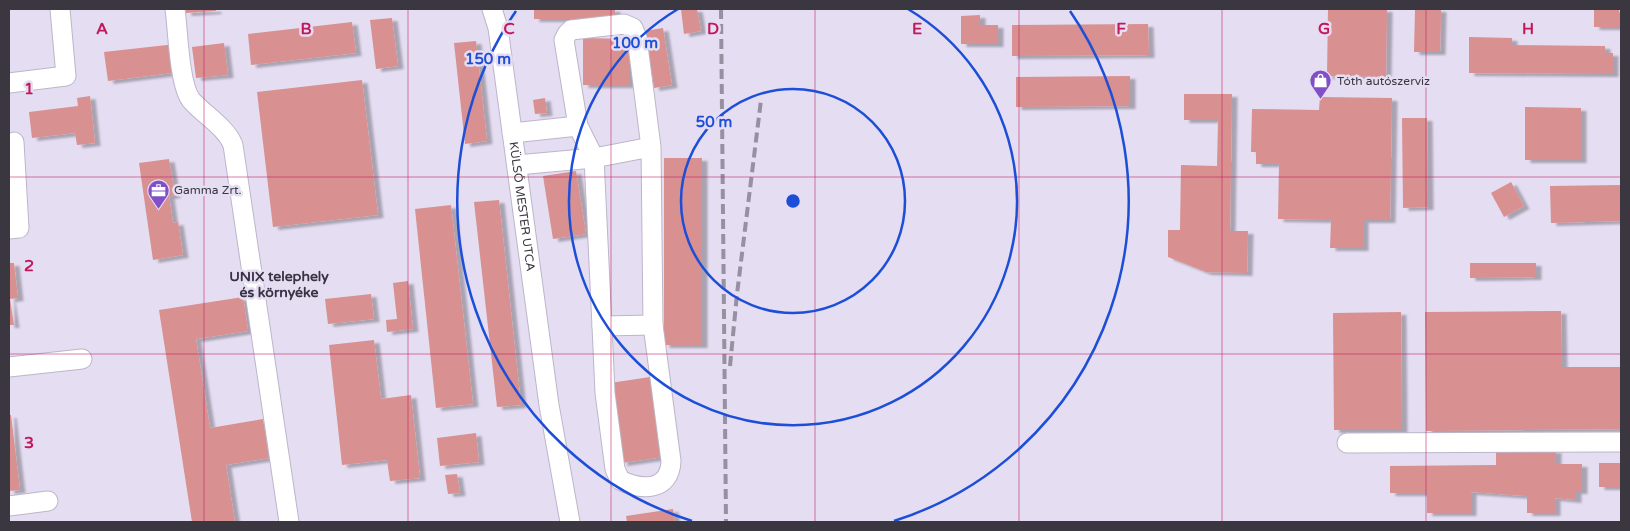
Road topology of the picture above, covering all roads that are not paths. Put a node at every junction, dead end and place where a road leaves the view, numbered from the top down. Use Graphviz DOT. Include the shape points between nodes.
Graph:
graph roads {
  1 [pos="60,9"];
  2 [pos="175,9"];
  3 [pos="492,9"];
  4 [pos="9,83"];
  5 [pos="578,126"];
  6 [pos="512,132"];
  7 [pos="14,142"];
  8 [pos="651,147"];
  9 [pos="594,158"];
  10 [pos="517,165"];
  11 [pos="9,229"];
  12 [pos="653,325"];
  13 [pos="602,326"];
  14 [pos="82,359"];
  15 [pos="9,367"];
  16 [pos="1621,442"];
  17 [pos="1347,443"];
  18 [pos="48,501"];
  19 [pos="9,506"];
  20 [pos="289,522"];
  21 [pos="570,522"];
  1 -- 4 [label="street" via="66,76"];
  2 -- 20 [label="street" via="186,91 192,102 222,129 233,145"];
  3 -- 6 [label="street, KÜLSŐ MESTER UTCA" via="498,28"];
  5 -- 6 [label="street"];
  5 -- 8 [label="street" via="564,40 566,34 571,30 624,24 633,28 637,38"];
  5 -- 9 [label="street"];
  6 -- 10 [label="street, KÜLSŐ MESTER UTCA"];
  7 -- 11 [label="street" via="19,228"];
  8 -- 9 [label="street"];
  8 -- 12 [label="street"];
  9 -- 10 [label="street"];
  9 -- 13 [label="street"];
  10 -- 21 [label="street, KÜLSŐ MESTER UTCA" via="549,405"];
  12 -- 13 [label="street"];
  12 -- 13 [label="street" via="671,470 666,480 653,486 633,487 620,480 615,469 605,393"];
  14 -- 15 [label="street"];
  16 -- 17 [label="street"];
  18 -- 19 [label="street"];
}
